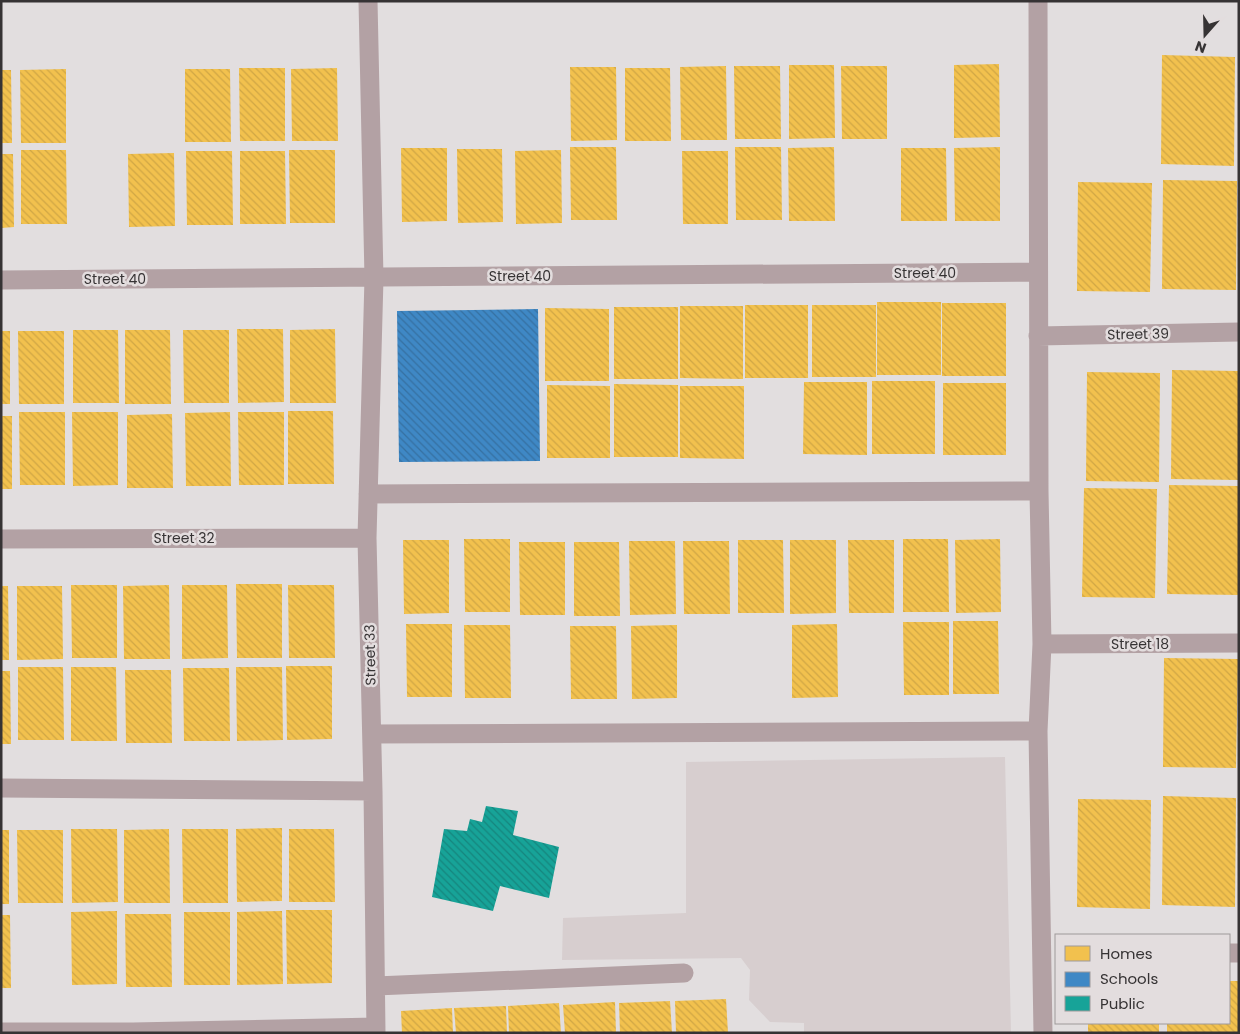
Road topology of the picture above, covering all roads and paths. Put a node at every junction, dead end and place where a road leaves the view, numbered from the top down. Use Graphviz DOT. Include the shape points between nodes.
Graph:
graph roads {
  1 [pos="368,1"];
  2 [pos="1038,1"];
  3 [pos="1038,272"];
  4 [pos="374,278"];
  5 [pos="1,280"];
  6 [pos="1239,332"];
  7 [pos="1038,336"];
  8 [pos="1039,491"];
  9 [pos="368,494"];
  10 [pos="368,538"];
  11 [pos="1,539"];
  12 [pos="1239,643"];
  13 [pos="1042,644"];
  14 [pos="1038,731"];
  15 [pos="372,734"];
  16 [pos="1,788"];
  17 [pos="373,791"];
  18 [pos="1049,954"];
  19 [pos="684,973"];
  20 [pos="376,986"];
  21 [pos="376,1030"];
  22 [pos="1,1032"];
  23 [pos="134,1032"];
  24 [pos="1043,1033"];
  1 -- 4 [label="street, Street 33"];
  2 -- 3 [label="street"];
  3 -- 4 [label="street, Street 40"];
  3 -- 7 [label="street"];
  4 -- 5 [label="street, Street 40"];
  4 -- 9 [label="street, Street 33"];
  6 -- 7 [label="street, Street 39"];
  7 -- 8 [label="street"];
  8 -- 9 [label="street"];
  8 -- 13 [label="street"];
  9 -- 10 [label="street, Street 33"];
  10 -- 11 [label="street, Street 32"];
  10 -- 15 [label="street, Street 33"];
  12 -- 13 [label="street, Street 18"];
  13 -- 14 [label="street"];
  14 -- 15 [label="street"];
  14 -- 18 [label="street"];
  15 -- 17 [label="street, Street 33"];
  16 -- 17 [label="street"];
  17 -- 20 [label="street, Street 33"];
  18 -- 24 [label="street"];
  19 -- 20 [label="street"];
  20 -- 21 [label="street, Street 33"];
  21 -- 23 [label="street"];
  22 -- 23 [label="street"];
}
